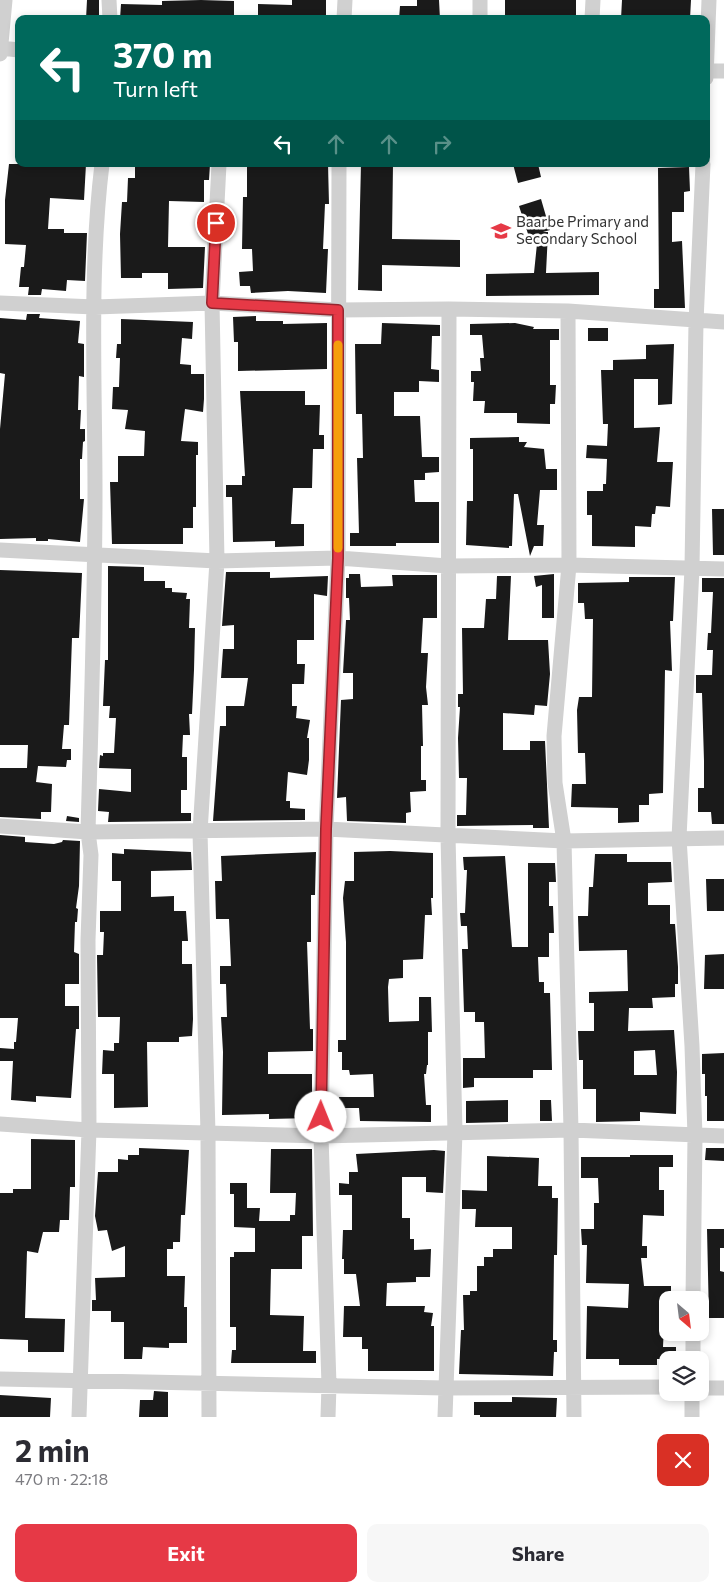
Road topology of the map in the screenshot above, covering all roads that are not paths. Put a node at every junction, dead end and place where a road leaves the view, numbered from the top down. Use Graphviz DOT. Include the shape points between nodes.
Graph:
graph roads {
  1 [pos="5,0"];
  2 [pos="109,0"];
  3 [pos="345,0"];
  4 [pos="480,0"];
  5 [pos="593,0"];
  6 [pos="709,0"];
  7 [pos="110,15"];
  8 [pos="344,15"];
  9 [pos="480,15"];
  10 [pos="592,15"];
  11 [pos="708,15"];
  12 [pos="0,48"];
  13 [pos="15,50"];
  14 [pos="0,54"];
  15 [pos="710,71"];
  16 [pos="724,71"];
  17 [pos="102,167"];
  18 [pos="219,167"];
  19 [pos="339,167"];
  20 [pos="703,167"];
  21 [pos="0,303"];
  22 [pos="212,303"];
  23 [pos="95,307"];
  24 [pos="449,309"];
  25 [pos="338,310"];
  26 [pos="568,312"];
  27 [pos="696,322"];
  28 [pos="724,322"];
  29 [pos="0,550"];
  30 [pos="95,554"];
  31 [pos="338,558"];
  32 [pos="217,561"];
  33 [pos="569,565"];
  34 [pos="448,566"];
  35 [pos="692,568"];
  36 [pos="724,569"];
  37 [pos="0,826"];
  38 [pos="326,829"];
  39 [pos="88,832"];
  40 [pos="200,832"];
  41 [pos="448,836"];
  42 [pos="679,838"];
  43 [pos="724,838"];
  44 [pos="564,841"];
  45 [pos="0,1124"];
  46 [pos="89,1130"];
  47 [pos="571,1130"];
  48 [pos="455,1132"];
  49 [pos="208,1133"];
  50 [pos="321,1136"];
  51 [pos="695,1136"];
  52 [pos="724,1136"];
  53 [pos="693,1291"];
  54 [pos="0,1379"];
  55 [pos="80,1381"];
  56 [pos="210,1381"];
  57 [pos="329,1385"];
  58 [pos="575,1387"];
  59 [pos="659,1387"];
  60 [pos="446,1388"];
  61 [pos="709,1388"];
  62 [pos="724,1388"];
  63 [pos="692,1401"];
  64 [pos="80,1417"];
  65 [pos="209,1417"];
  66 [pos="328,1417"];
  67 [pos="445,1417"];
  68 [pos="574,1417"];
  69 [pos="692,1417"];
  1 -- 12 [label="street"];
  2 -- 7 [label="street"];
  3 -- 8 [label="street"];
  4 -- 9 [label="street"];
  5 -- 10 [label="street"];
  6 -- 11 [label="street"];
  12 -- 13 [label="street"];
  12 -- 14 [label="street"];
  15 -- 16 [label="street"];
  17 -- 23 [label="street"];
  18 -- 22 [label="street"];
  19 -- 25 [label="street"];
  20 -- 27 [label="street"];
  21 -- 23 [label="street"];
  22 -- 23 [label="street"];
  22 -- 25 [label="street"];
  22 -- 32 [label="street"];
  23 -- 30 [label="street"];
  24 -- 25 [label="street"];
  24 -- 26 [label="street"];
  24 -- 34 [label="street"];
  25 -- 31 [label="street"];
  26 -- 27 [label="street"];
  26 -- 33 [label="street"];
  27 -- 28 [label="street"];
  27 -- 35 [label="street"];
  29 -- 30 [label="street"];
  30 -- 32 [label="street"];
  30 -- 39 [label="street"];
  31 -- 32 [label="street"];
  31 -- 34 [label="street"];
  31 -- 38 [label="street"];
  32 -- 40 [label="street"];
  33 -- 34 [label="street"];
  33 -- 35 [label="street"];
  33 -- 44 [label="street" via="554,736 555,783"];
  34 -- 41 [label="street"];
  35 -- 36 [label="street"];
  35 -- 42 [label="street"];
  37 -- 39 [label="street"];
  38 -- 40 [label="street"];
  38 -- 41 [label="street"];
  38 -- 50 [label="street"];
  39 -- 40 [label="street"];
  39 -- 46 [label="street" via="91,855"];
  40 -- 49 [label="street"];
  41 -- 44 [label="street"];
  41 -- 48 [label="street"];
  42 -- 43 [label="street"];
  42 -- 44 [label="street"];
  42 -- 51 [label="street"];
  44 -- 47 [label="street"];
  45 -- 46 [label="street"];
  46 -- 49 [label="street"];
  46 -- 55 [label="street"];
  47 -- 48 [label="street"];
  47 -- 51 [label="street"];
  47 -- 58 [label="street"];
  48 -- 50 [label="street"];
  48 -- 60 [label="street"];
  49 -- 50 [label="street"];
  49 -- 56 [label="street"];
  50 -- 57 [label="street"];
  51 -- 52 [label="street"];
  51 -- 53 [label="street"];
  54 -- 55 [label="street"];
  55 -- 56 [label="street"];
  55 -- 64 [label="street"];
  56 -- 57 [label="street"];
  56 -- 65 [label="street"];
  57 -- 60 [label="street"];
  57 -- 66 [label="street"];
  58 -- 59 [label="street"];
  58 -- 60 [label="street"];
  58 -- 68 [label="street"];
  60 -- 67 [label="street"];
  61 -- 62 [label="street"];
  63 -- 69 [label="street"];
}
